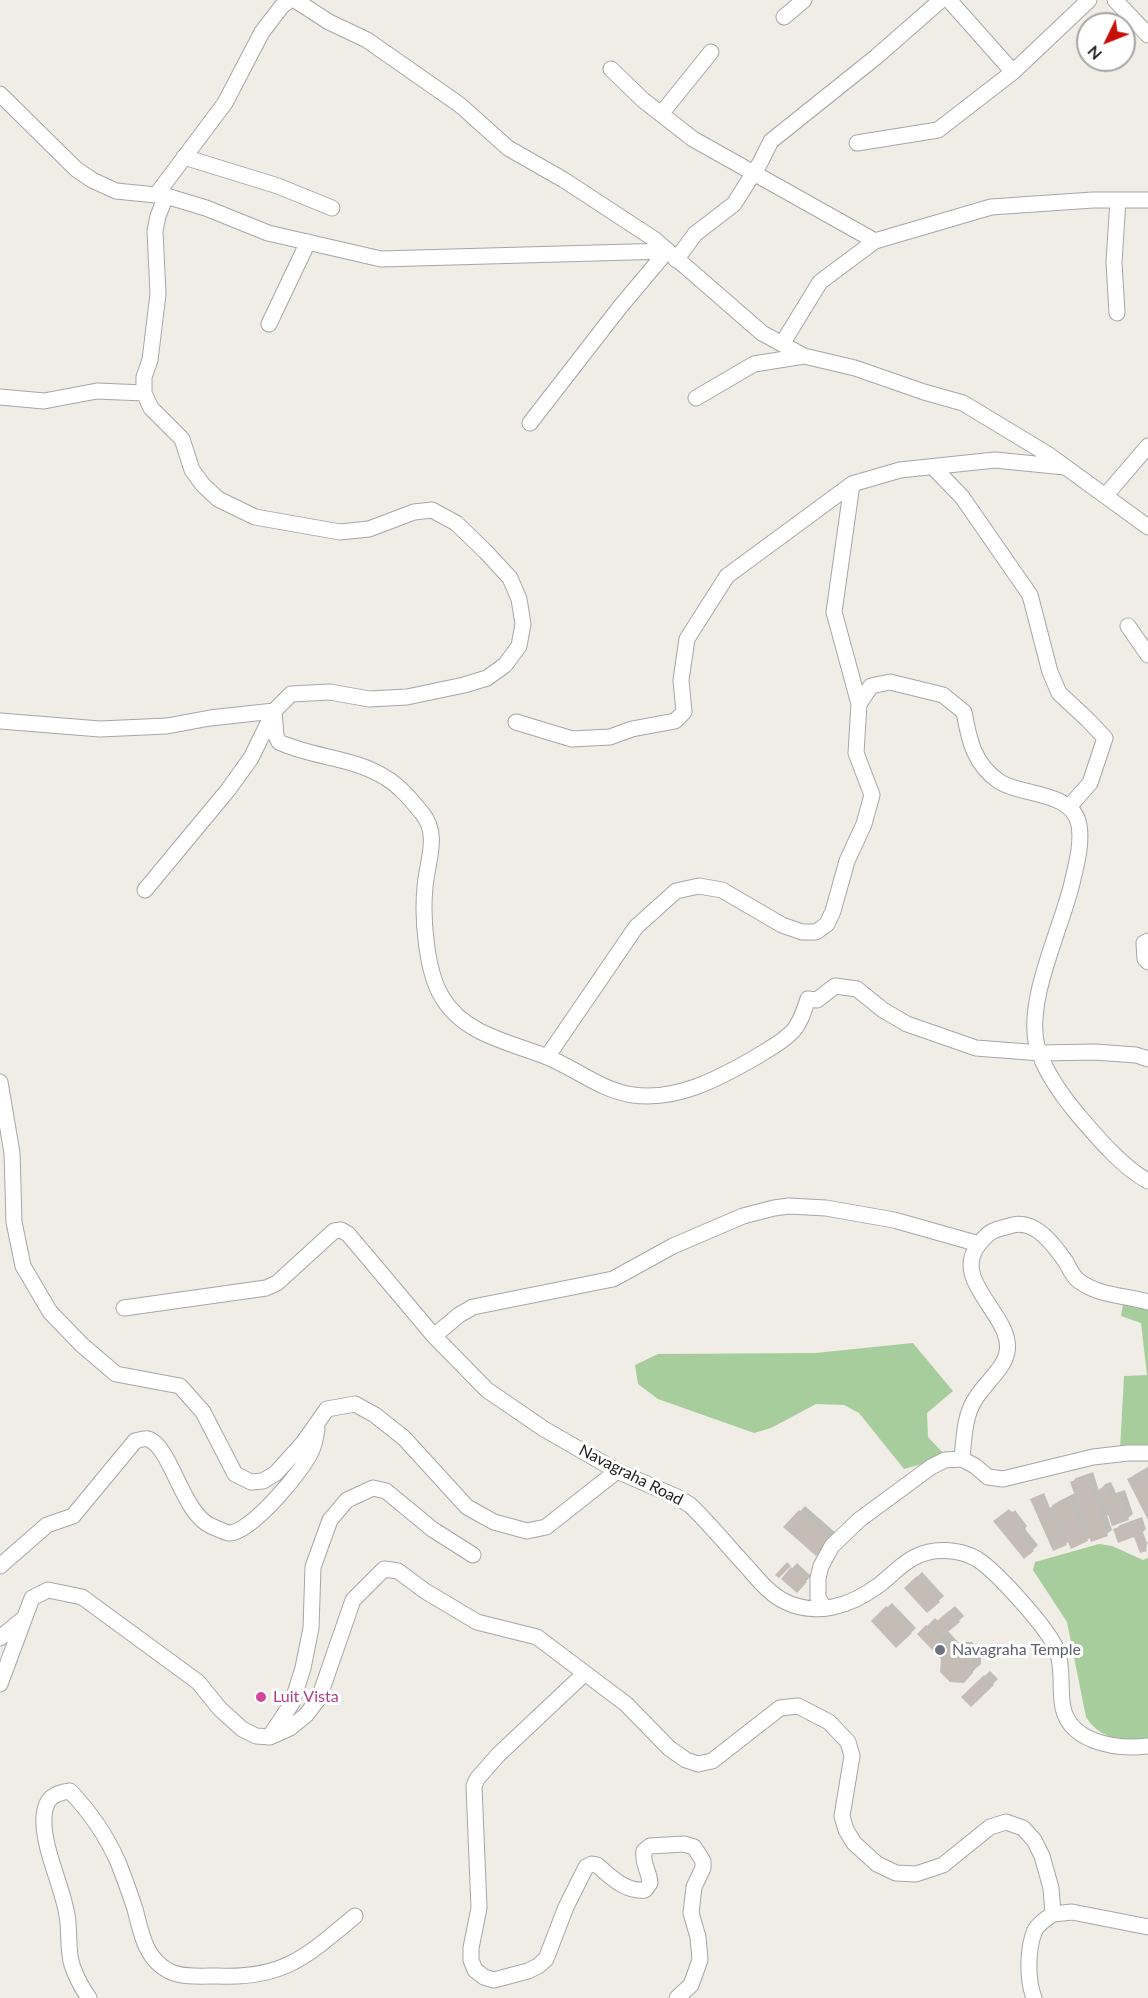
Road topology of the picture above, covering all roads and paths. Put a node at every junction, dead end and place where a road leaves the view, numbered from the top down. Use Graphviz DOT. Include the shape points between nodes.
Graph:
graph roads {
  1 [pos="290,0"];
  2 [pos="295,0"];
  3 [pos="804,0"];
  4 [pos="941,0"];
  5 [pos="949,0"];
  6 [pos="1089,0"];
  7 [pos="1115,0"];
  8 [pos="784,17"];
  9 [pos="1148,35"];
  10 [pos="711,52"];
  11 [pos="611,69"];
  12 [pos="1013,72"];
  13 [pos="0,94"];
  14 [pos="661,114"];
  15 [pos="857,143"];
  16 [pos="184,157"];
  17 [pos="754,173"];
  18 [pos="161,196"];
  19 [pos="1118,200"];
  20 [pos="1148,200"];
  21 [pos="332,208"];
  22 [pos="874,241"];
  23 [pos="308,242"];
  24 [pos="671,255"];
  25 [pos="1117,313"];
  26 [pos="269,324"];
  27 [pos="782,344"];
  28 [pos="804,356"];
  29 [pos="144,393"];
  30 [pos="0,397"];
  31 [pos="696,398"];
  32 [pos="530,423"];
  33 [pos="1148,446"];
  34 [pos="933,467"];
  35 [pos="1068,468"];
  36 [pos="852,484"];
  37 [pos="1106,495"];
  38 [pos="1148,526"];
  39 [pos="1128,626"];
  40 [pos="1148,656"];
  41 [pos="859,704"];
  42 [pos="274,711"];
  43 [pos="0,721"];
  44 [pos="516,722"];
  45 [pos="1070,807"];
  46 [pos="145,890"];
  47 [pos="1148,941"];
  48 [pos="1148,962"];
  49 [pos="1041,1053"];
  50 [pos="547,1057"];
  51 [pos="1148,1059"];
  52 [pos="0,1082"];
  53 [pos="3,1115"];
  54 [pos="1148,1181"];
  55 [pos="979,1244"];
  56 [pos="1148,1302"];
  57 [pos="124,1308"];
  58 [pos="434,1336"];
  59 [pos="318,1424"];
  60 [pos="1148,1453"];
  61 [pos="962,1460"];
  62 [pos="617,1471"];
  63 [pos="473,1555"];
  64 [pos="0,1566"];
  65 [pos="824,1607"];
  66 [pos="23,1619"];
  67 [pos="0,1638"];
  68 [pos="584,1674"];
  69 [pos="0,1684"];
  70 [pos="270,1737"];
  71 [pos="1148,1746"];
  72 [pos="1053,1914"];
  73 [pos="355,1916"];
  74 [pos="1148,1927"];
  75 [pos="88,1998"];
  76 [pos="677,1998"];
  77 [pos="1034,1998"];
  1 -- 16 [label="street" via="262,32 225,103"];
  2 -- 24 [label="street" via="420,75 508,148 606,207"];
  3 -- 8 [label="street"];
  4 -- 17 [label="street" via="771,141"];
  5 -- 12 [label="street"];
  6 -- 12 [label="street"];
  7 -- 9 [label="street"];
  10 -- 14 [label="street"];
  11 -- 14 [label="street"];
  12 -- 15 [label="street" via="938,130"];
  13 -- 18 [label="street" via="92,180 116,191"];
  14 -- 17 [label="street" via="693,139"];
  16 -- 18 [label="street"];
  16 -- 21 [label="street" via="279,186"];
  17 -- 22 [label="street"];
  17 -- 24 [label="street" via="734,204"];
  18 -- 23 [label="street" via="206,208 267,233"];
  18 -- 29 [label="street" via="155,231 158,294"];
  19 -- 20 [label="street"];
  19 -- 22 [label="street" via="992,207"];
  19 -- 25 [label="street" via="1114,262"];
  22 -- 27 [label="street" via="820,282"];
  23 -- 24 [label="street" via="381,259"];
  23 -- 26 [label="street"];
  24 -- 27 [label="street" via="762,333"];
  24 -- 32 [label="street" via="620,307"];
  27 -- 28 [label="street"];
  28 -- 31 [label="street" via="754,364"];
  28 -- 35 [label="street" via="855,368 963,404"];
  29 -- 30 [label="street" via="97,391 44,400"];
  29 -- 42 [label="street" via="151,408 182,440 192,470 218,499 255,517 340,532 369,529 414,512 432,510 456,523 485,551 510,578 519,599 523,624 519,646 505,665 487,678 407,697 369,699 330,692 291,694"];
  33 -- 37 [label="street"];
  34 -- 35 [label="street" via="995,460"];
  34 -- 36 [label="street" via="900,470"];
  34 -- 45 [label="street" via="962,497 1030,595 1059,693 1105,738 1089,783"];
  35 -- 37 [label="street"];
  36 -- 41 [label="street" via="834,612"];
  36 -- 44 [label="street" via="727,576 687,639 681,680 684,712 675,720 610,736 572,739"];
  37 -- 38 [label="street"];
  39 -- 40 [label="street"];
  41 -- 45 [label="street" via="871,686 890,682 943,694 964,712 970,743 982,765 1000,783"];
  41 -- 50 [label="street" via="856,753 872,795 826,924 816,932 802,932 782,925 722,890 699,886 676,891 636,927"];
  42 -- 43 [label="street" via="168,726 100,729"];
  42 -- 46 [label="street" via="251,758 228,790"];
  42 -- 50 [label="street" via="279,742 368,768 388,778 423,814 433,841 424,888 426,936 433,979 441,996 451,1011 473,1028"];
  45 -- 49 [label="street" via="1079,824 1079,851 1041,984 1035,1017"];
  47 -- 48 [label="street" via="1144,943"];
  49 -- 50 [label="street" via="976,1048 907,1024 857,990 835,986 817,1000 808,999 800,1022 783,1041 724,1074 675,1094 641,1095 610,1089"];
  49 -- 51 [label="street" via="1095,1052"];
  49 -- 54 [label="street" via="1059,1091 1091,1130"];
  52 -- 53 [label="street"];
  53 -- 59 [label="street" via="12,1154 14,1222 23,1266 50,1312 82,1345 116,1374 180,1386 202,1412 236,1474 251,1482 263,1481 276,1473"];
  55 -- 56 [label="street" via="991,1230 1019,1224 1035,1228 1064,1259 1077,1280 1108,1295"];
  55 -- 58 [label="street" via="894,1220 826,1208 774,1208 743,1216 673,1246 613,1280 473,1307"];
  55 -- 61 [label="street" via="972,1253 972,1273 1003,1331 1007,1353 970,1408"];
  57 -- 58 [label="street, Navagraha Road" via="266,1288 277,1283 334,1231 341,1230"];
  58 -- 62 [label="street, Navagraha Road" via="507,1406"];
  59 -- 62 [label="street" via="327,1409 355,1404 404,1438 467,1507 494,1522 527,1531 546,1527"];
  59 -- 64 [label="street" via="313,1449 276,1498 244,1528 229,1533 209,1525 192,1509 158,1445 148,1439 135,1441 73,1516 47,1525"];
  60 -- 61 [label="street" via="1093,1457 1003,1479 988,1477"];
  61 -- 65 [label="street" via="945,1460 931,1467 859,1520 832,1546 818,1578 818,1598"];
  62 -- 65 [label="street, Navagraha Road" via="690,1505 782,1600 812,1609"];
  63 -- 70 [label="street" via="432,1529 386,1491 373,1488 347,1500 330,1520 313,1567 311,1628 303,1668 292,1703"];
  65 -- 71 [label="street, Navagraha Road" via="832,1609 853,1600 925,1553 951,1551 975,1558 1035,1617 1057,1650 1062,1703 1069,1723 1083,1736 1106,1745"];
  66 -- 67 [label="street"];
  66 -- 69 [label="street"];
  66 -- 70 [label="street" via="32,1598 48,1590 82,1596 198,1682 242,1729"];
  68 -- 70 [label="street" via="537,1637 477,1622 398,1571 384,1569 353,1600 320,1698 290,1728"];
  68 -- 72 [label="street" via="626,1704 669,1748 698,1764 712,1761 780,1708 798,1706 829,1722 848,1742 852,1756 842,1816 854,1843 877,1864 896,1873 916,1874 943,1865 990,1827 1006,1822 1023,1828 1034,1840 1051,1888"];
  68 -- 76 [label="street" via="498,1755 474,1786 479,1908 471,1960 483,1977 494,1980 538,1966 546,1959 586,1867 597,1865 625,1886 645,1890 650,1874 643,1861 644,1851 650,1846 684,1844 694,1847 704,1860 694,1887 691,1913 700,1960 691,1985"];
  72 -- 74 [label="street" via="1072,1912"];
  72 -- 77 [label="street" via="1036,1928 1032,1940 1030,1987"];
  73 -- 75 [label="street" via="314,1950 274,1972 238,1977 170,1972 149,1953 118,1862 104,1834 69,1791 57,1792 48,1801 45,1833 67,1915 72,1964"];
}
